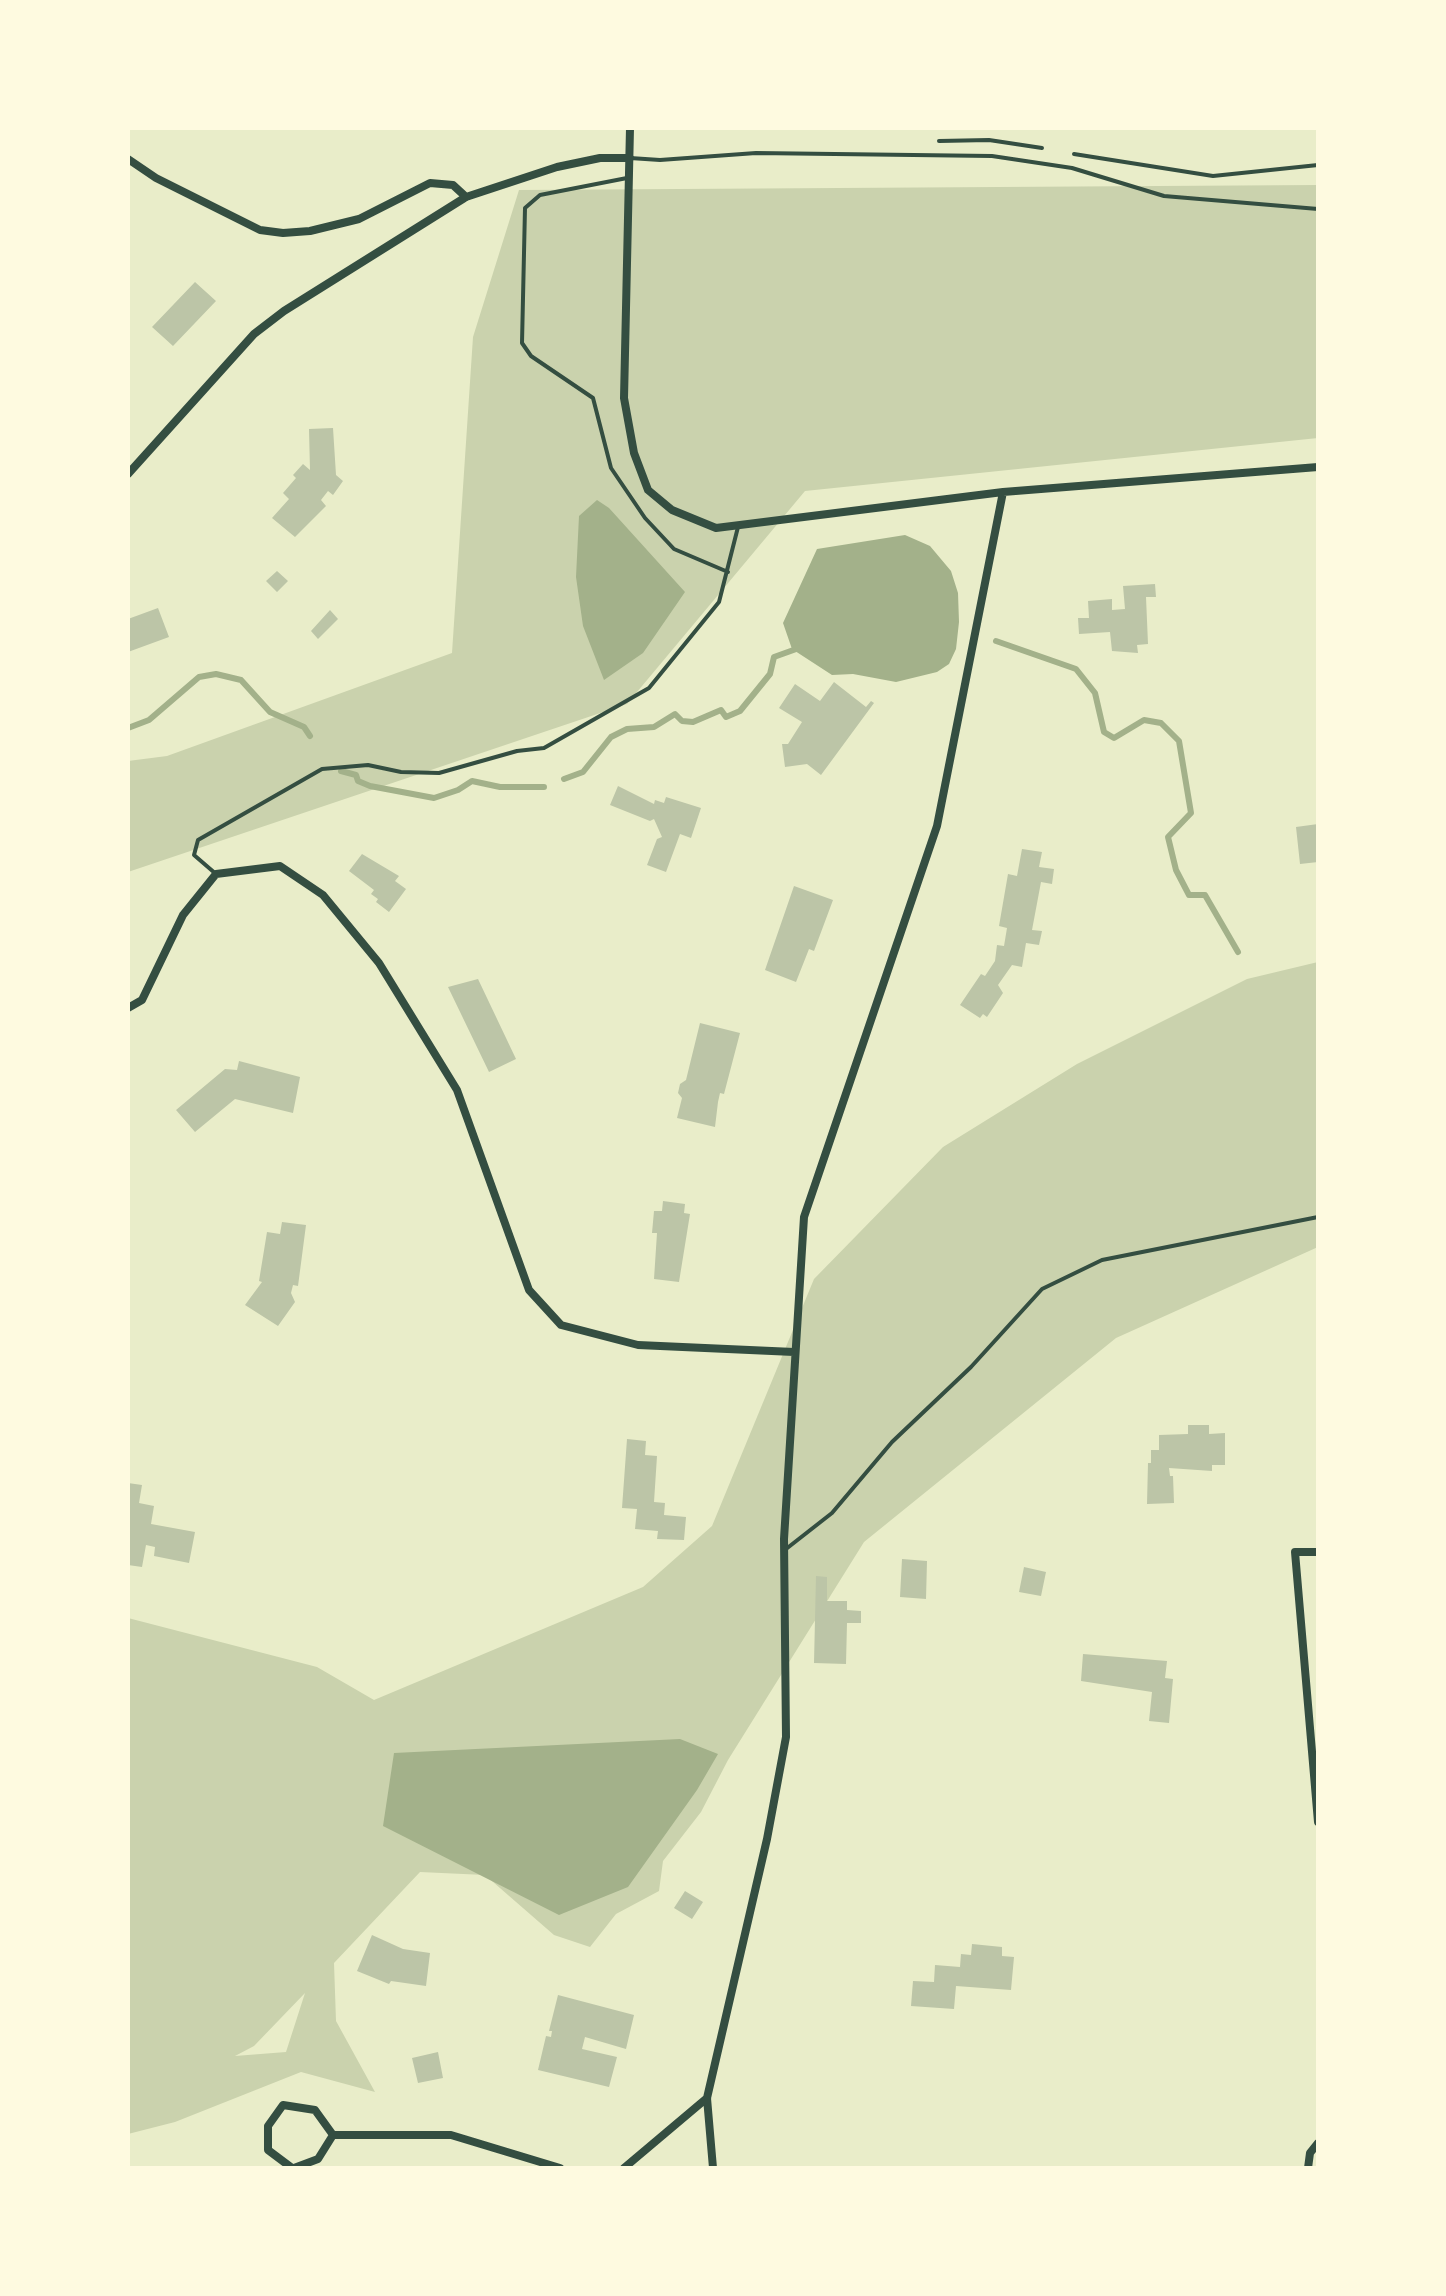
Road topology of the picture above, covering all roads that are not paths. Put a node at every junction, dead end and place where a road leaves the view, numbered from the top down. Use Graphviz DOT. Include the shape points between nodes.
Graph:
graph roads {
  1 [pos="630,128"];
  2 [pos="630,158"];
  3 [pos="128,159"];
  4 [pos="628,178"];
  5 [pos="466,197"];
  6 [pos="1318,209"];
  7 [pos="1318,467"];
  8 [pos="128,474"];
  9 [pos="1003,492"];
  10 [pos="739,524"];
  11 [pos="728,572"];
  12 [pos="216,874"];
  13 [pos="128,1008"];
  14 [pos="1318,1217"];
  15 [pos="794,1352"];
  16 [pos="784,1551"];
  17 [pos="1318,1552"];
  18 [pos="1318,1822"];
  19 [pos="707,2098"];
  20 [pos="333,2135"];
  21 [pos="1318,2143"];
  22 [pos="293,2168"];
  23 [pos="560,2168"];
  24 [pos="624,2168"];
  25 [pos="713,2168"];
  26 [pos="1308,2168"];
  1 -- 2 [label="street"];
  2 -- 4 [label="street"];
  2 -- 5 [label="street" via="557,167"];
  2 -- 6 [label="lane" via="756,153 992,156 1072,168 1164,196"];
  3 -- 5 [label="street" via="260,230 283,233 359,219 430,183 453,185"];
  4 -- 10 [label="street" via="624,398 634,453 648,490 672,510 716,528"];
  4 -- 11 [label="lane" via="540,195 525,208 522,343 531,356 593,398 611,468 645,518 674,549"];
  5 -- 8 [label="street" via="254,334"];
  7 -- 9 [label="street"];
  9 -- 10 [label="street"];
  9 -- 15 [label="street" via="937,826 804,1217"];
  10 -- 11 [label="lane"];
  11 -- 12 [label="lane" via="719,602 649,688 544,748 439,773 368,765 322,769 198,840 194,855"];
  12 -- 13 [label="street" via="183,915 142,1000"];
  12 -- 15 [label="street" via="280,866 323,895 379,963 457,1090 529,1290 561,1325 638,1345"];
  14 -- 16 [label="lane" via="1102,1260 1042,1289 892,1442 832,1513"];
  15 -- 16 [label="street"];
  16 -- 19 [label="street" via="786,1737"];
  17 -- 18 [label="street" via="1295,1552"];
  19 -- 24 [label="street"];
  19 -- 25 [label="street"];
  20 -- 22 [label="street" via="318,2159"];
  20 -- 22 [label="street" via="315,2110 283,2105 268,2126 268,2150"];
  20 -- 23 [label="street" via="451,2135"];
  21 -- 26 [label="street"];
}
